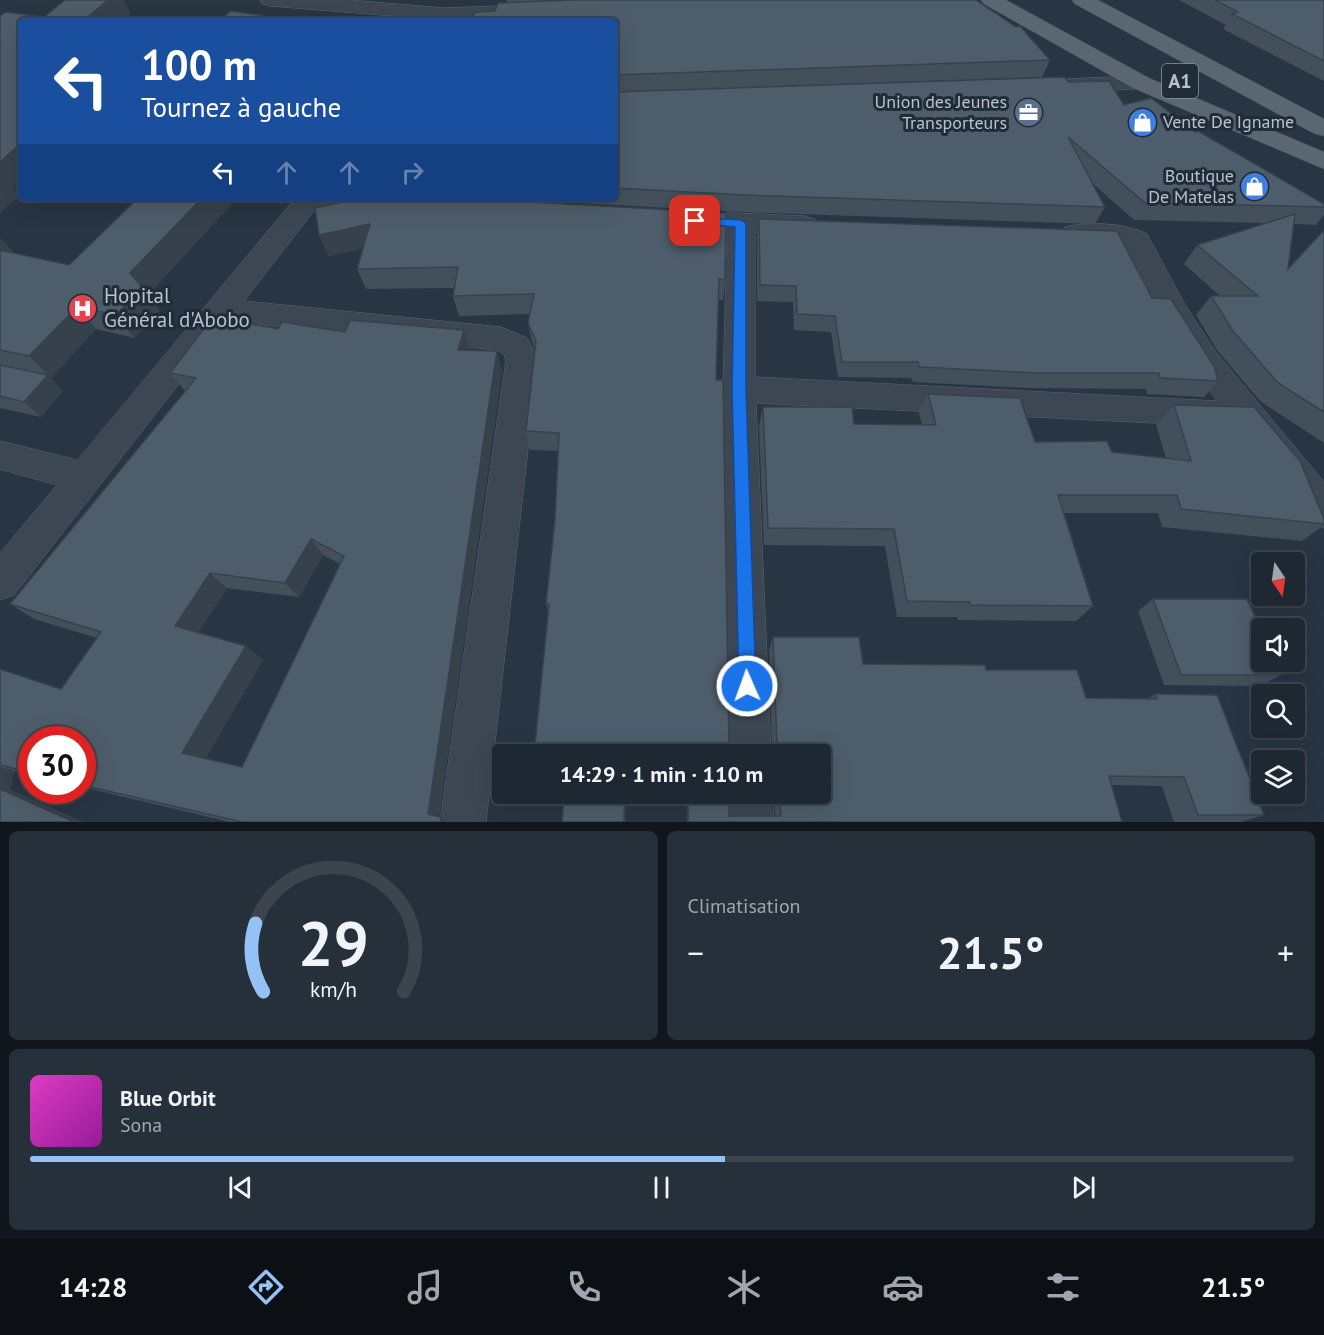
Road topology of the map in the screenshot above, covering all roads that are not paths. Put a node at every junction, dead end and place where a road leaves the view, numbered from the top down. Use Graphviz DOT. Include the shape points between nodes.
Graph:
graph roads {
  1 [pos="270,0"];
  2 [pos="992,0"];
  3 [pos="1082,0"];
  4 [pos="1127,0"];
  5 [pos="537,10"];
  6 [pos="447,12"];
  7 [pos="1065,16"];
  8 [pos="1141,83"];
  9 [pos="1047,87"];
  10 [pos="1324,123"];
  11 [pos="1324,129"];
  12 [pos="1324,160"];
  13 [pos="308,201"];
  14 [pos="345,201"];
  15 [pos="414,205"];
  16 [pos="659,219"];
  17 [pos="741,223"];
  18 [pos="834,226"];
  19 [pos="1045,233"];
  20 [pos="218,309"];
  21 [pos="1216,377"];
  22 [pos="739,388"];
  23 [pos="0,455"];
  24 [pos="85,477"];
  25 [pos="1324,512"];
  26 [pos="0,582"];
  27 [pos="749,744"];
  28 [pos="750,804"];
  29 [pos="463,822"];
  30 [pos="751,822"];
  1 -- 6 [label="street"];
  2 -- 8 [label="main road"];
  3 -- 11 [label="main road, A1"];
  4 -- 10 [label="main road" via="1237,62"];
  5 -- 6 [label="street"];
  7 -- 12 [label="main road, A1"];
  8 -- 9 [label="street"];
  8 -- 12 [label="main road"];
  13 -- 20 [label="street"];
  14 -- 15 [label="street"];
  16 -- 17 [label="street"];
  17 -- 18 [label="street"];
  17 -- 22 [label="street"];
  19 -- 21 [label="street" via="1127,236 1137,241 1188,337"];
  20 -- 24 [label="street"];
  20 -- 29 [label="street" via="501,339 516,346 522,360"];
  21 -- 22 [label="street" via="1228,413"];
  21 -- 25 [label="street" via="1287,457"];
  22 -- 27 [label="street"];
  23 -- 24 [label="street"];
  24 -- 26 [label="street"];
  28 -- 30 [label="street"];
}
